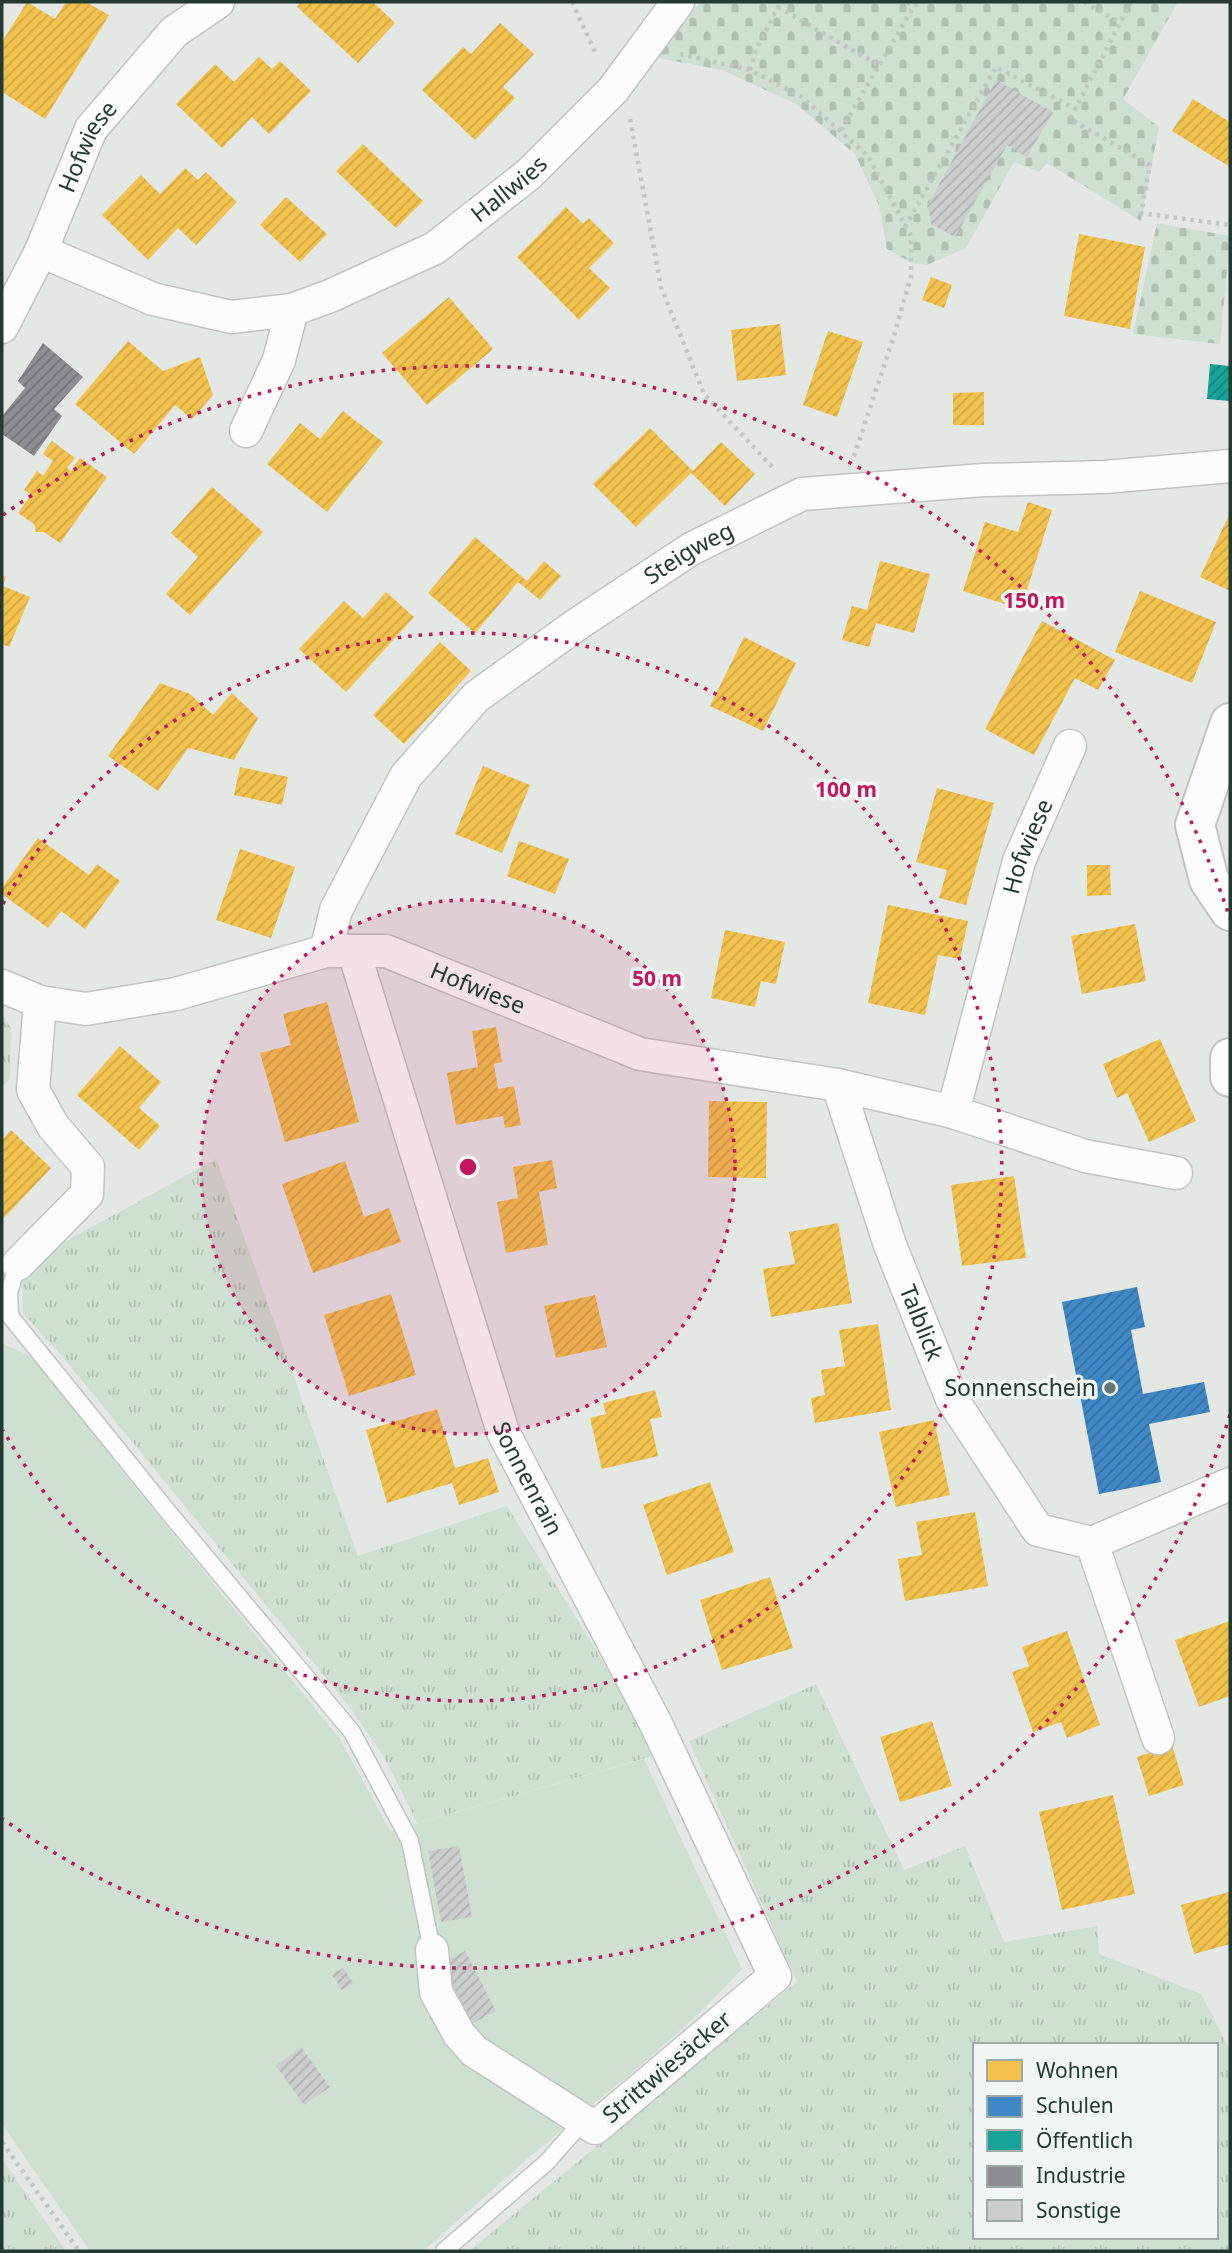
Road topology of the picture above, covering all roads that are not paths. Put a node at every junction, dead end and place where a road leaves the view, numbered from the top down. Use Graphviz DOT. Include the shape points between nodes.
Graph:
graph roads {
  1 [pos="218,2"];
  2 [pos="678,2"];
  3 [pos="41,251"];
  4 [pos="292,310"];
  5 [pos="2,327"];
  6 [pos="246,431"];
  7 [pos="1230,466"];
  8 [pos="1230,723"];
  9 [pos="1070,746"];
  10 [pos="1230,911"];
  11 [pos="340,951"];
  12 [pos="2,986"];
  13 [pos="40,1002"];
  14 [pos="1230,1058"];
  15 [pos="1230,1077"];
  16 [pos="838,1085"];
  17 [pos="953,1112"];
  18 [pos="1176,1173"];
  19 [pos="18,1264"];
  20 [pos="1230,1483"];
  21 [pos="1092,1543"];
  22 [pos="1157,1738"];
  23 [pos="432,1950"];
  24 [pos="775,1976"];
  25 [pos="583,2121"];
  26 [pos="444,2251"];
  1 -- 3 [label="street, Hofwiese" via="174,32 91,130"];
  2 -- 4 [label="street, Hallwies" via="613,90 529,174 435,248"];
  3 -- 4 [label="street, Hallwies" via="153,299 231,317"];
  3 -- 5 [label="street, Hofwiese"];
  4 -- 6 [label="street" via="279,360"];
  7 -- 11 [label="street, Steigweg" via="802,494 691,549 477,697 406,776 336,910"];
  8 -- 10 [label="street" via="1195,825 1209,880"];
  9 -- 17 [label="street, Hofwiese" via="1019,861"];
  11 -- 13 [label="street, Hofwiese" via="176,994 86,1009"];
  11 -- 16 [label="street, Hofwiese" via="386,951 640,1054"];
  11 -- 24 [label="street, Sonnenrain" via="503,1432 656,1724"];
  12 -- 13 [label="street, Hofwiese"];
  13 -- 19 [label="street" via="33,1090 53,1126 88,1167 87,1194"];
  14 -- 15 [label="street"];
  16 -- 17 [label="street, Hofwiese"];
  16 -- 21 [label="street, Talblick" via="890,1245 952,1399 1038,1530"];
  17 -- 18 [label="street, Hofwiese" via="1085,1156"];
  19 -- 23 [label="lane" via="9,1292 10,1316 352,1731 410,1841"];
  20 -- 21 [label="street"];
  21 -- 22 [label="street"];
  23 -- 25 [label="street, Strittwiesäcker" via="436,1992 474,2051"];
  24 -- 25 [label="street, Strittwiesäcker" via="595,2128"];
  25 -- 26 [label="lane" via="547,2162"];
}
